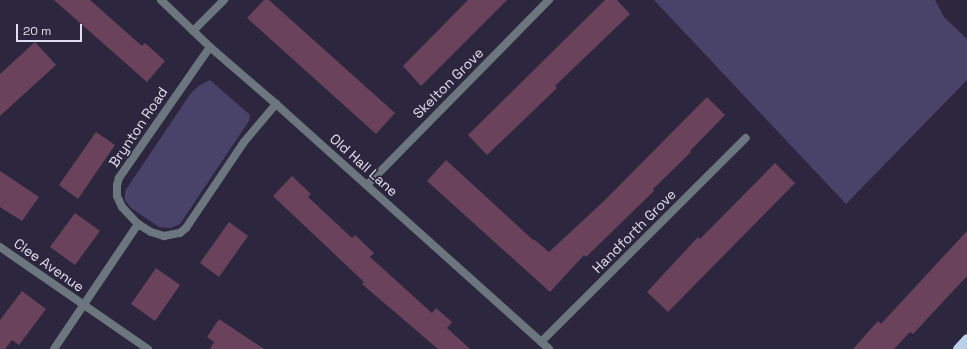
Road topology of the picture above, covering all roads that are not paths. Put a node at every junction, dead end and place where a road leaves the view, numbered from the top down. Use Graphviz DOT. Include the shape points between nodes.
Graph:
graph roads {
  1 [pos="161,0"];
  2 [pos="224,0"];
  3 [pos="548,0"];
  4 [pos="193,30"];
  5 [pos="210,47"];
  6 [pos="276,104"];
  7 [pos="746,138"];
  8 [pos="367,185"];
  9 [pos="138,224"];
  10 [pos="0,247"];
  11 [pos="84,305"];
  12 [pos="967,339"];
  13 [pos="541,342"];
  14 [pos="54,349"];
  15 [pos="148,349"];
  16 [pos="549,349"];
  17 [pos="958,349"];
  1 -- 4 [label="street, Old Hall Lane"];
  2 -- 4 [label="street"];
  3 -- 8 [label="street, Skelton Grove"];
  4 -- 5 [label="street, Old Hall Lane"];
  5 -- 6 [label="street, Old Hall Lane"];
  5 -- 9 [label="street, Brynton Road" via="119,178 117,196 122,207"];
  6 -- 8 [label="street, Old Hall Lane"];
  6 -- 9 [label="street, Brynton Road" via="244,142 186,228 180,233 164,236"];
  7 -- 13 [label="street, Handforth Grove"];
  8 -- 13 [label="street, Old Hall Lane"];
  9 -- 11 [label="street"];
  10 -- 11 [label="street, Clee Avenue"];
  11 -- 14 [label="street"];
  11 -- 15 [label="street, Clee Avenue"];
  12 -- 17 [label="highway"];
  13 -- 16 [label="street, Old Hall Lane"];
}
